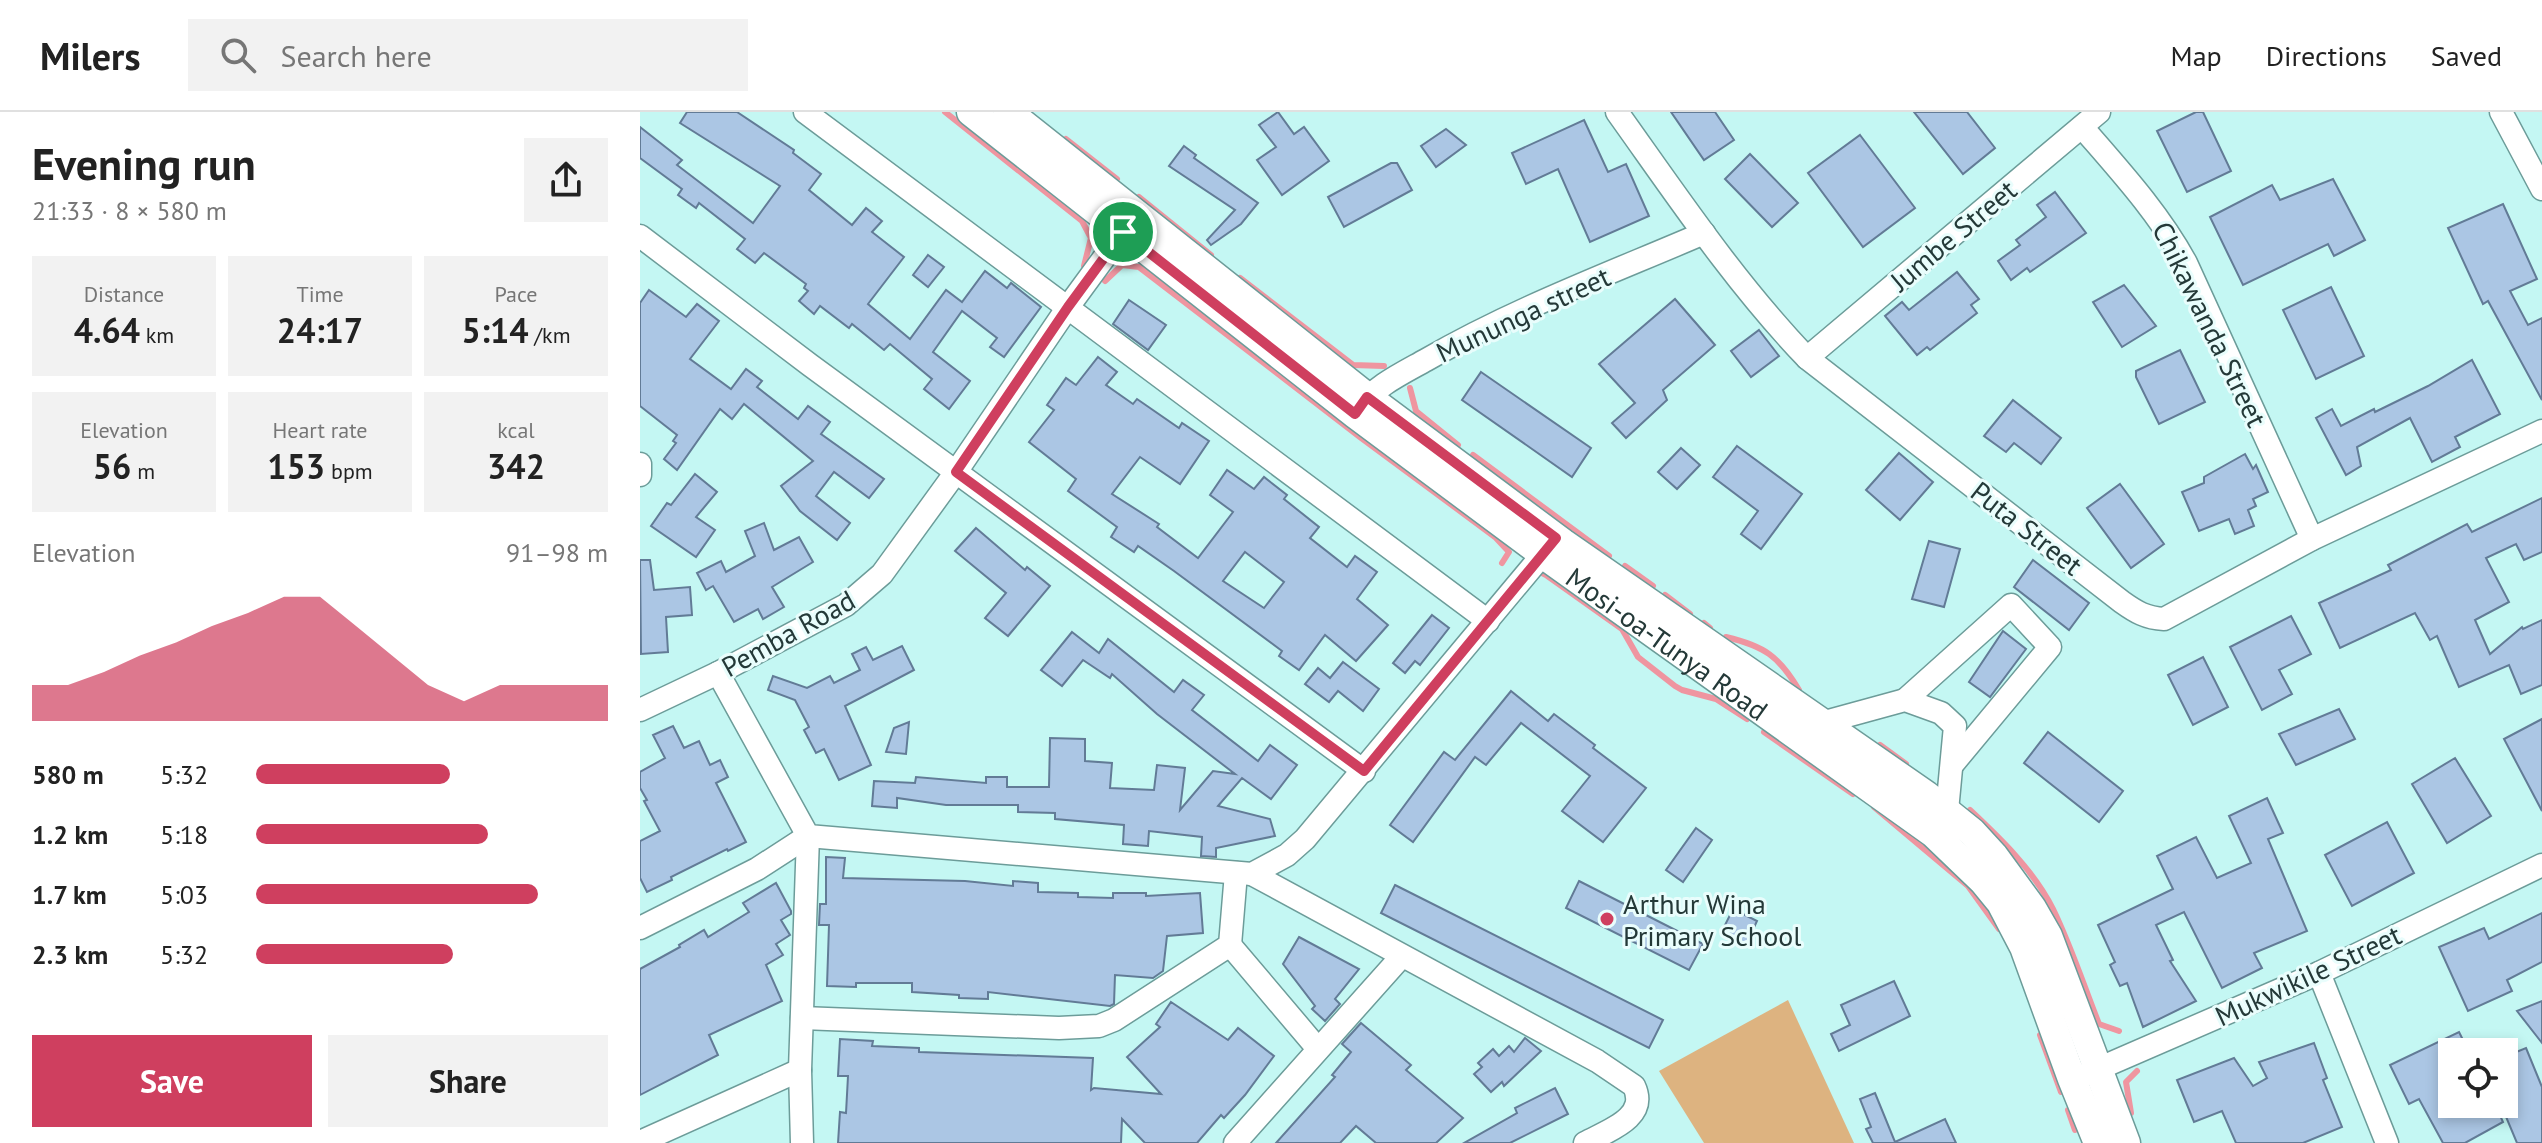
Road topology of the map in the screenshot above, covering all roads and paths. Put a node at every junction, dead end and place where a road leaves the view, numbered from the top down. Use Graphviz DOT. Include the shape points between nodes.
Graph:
graph roads {
  1 [pos="805,112"];
  2 [pos="971,112"];
  3 [pos="1008,112"];
  4 [pos="1617,112"];
  5 [pos="2099,112"];
  6 [pos="2501,112"];
  7 [pos="2082,127"];
  8 [pos="2542,189"];
  9 [pos="1129,223"];
  10 [pos="1704,233"];
  11 [pos="640,236"];
  12 [pos="1068,307"];
  13 [pos="1807,358"];
  14 [pos="1361,405"];
  15 [pos="2542,431"];
  16 [pos="640,464"];
  17 [pos="956,472"];
  18 [pos="640,475"];
  19 [pos="2312,539"];
  20 [pos="1549,546"];
  21 [pos="1488,621"];
  22 [pos="718,673"];
  23 [pos="646,700"];
  24 [pos="1905,700"];
  25 [pos="1821,723"];
  26 [pos="1952,765"];
  27 [pos="1364,771"];
  28 [pos="1947,811"];
  29 [pos="808,836"];
  30 [pos="2542,865"];
  31 [pos="1244,874"];
  32 [pos="640,928"];
  33 [pos="1230,945"];
  34 [pos="1401,957"];
  35 [pos="2319,973"];
  36 [pos="802,1018"];
  37 [pos="1318,1049"];
  38 [pos="800,1070"];
  39 [pos="2084,1075"];
  40 [pos="640,1142"];
  41 [pos="802,1143"];
  42 [pos="1235,1143"];
  43 [pos="1585,1143"];
  44 [pos="2098,1143"];
  45 [pos="2126,1143"];
  46 [pos="2387,1143"];
  1 -- 12 [label="street"];
  2 -- 9 [label="main road, Mosi-oa-Tunya Road"];
  3 -- 9 [label="main road, Mosi-oa-Tunya Road"];
  4 -- 10 [label="street, Puta Street"];
  5 -- 7 [label="street, Jumbe Street"];
  6 -- 8 [label="street"];
  7 -- 13 [label="street, Jumbe Street"];
  7 -- 19 [label="street, Chikawanda Street" via="2152,207 2186,263"];
  9 -- 12 [label="street, Pemba Road"];
  9 -- 14 [label="main road, Mosi-oa-Tunya Road"];
  10 -- 13 [label="street, Puta Street" via="1771,321"];
  10 -- 14 [label="street, Mununga street" via="1455,343 1393,378"];
  11 -- 17 [label="street"];
  12 -- 17 [label="street, Pemba Road"];
  12 -- 21 [label="street"];
  13 -- 19 [label="street, Puta Street" via="2122,602 2151,618 2164,619"];
  14 -- 20 [label="main road, Mosi-oa-Tunya Road"];
  15 -- 19 [label="street, Puta Street"];
  16 -- 18 [label="street"];
  17 -- 22 [label="street, Pemba Road" via="863,592"];
  17 -- 27 [label="street"];
  20 -- 21 [label="street"];
  20 -- 25 [label="main road, Mosi-oa-Tunya Road"];
  20 -- 39 [label="main road, Mosi-oa-Tunya Road" via="1953,851 2007,915"];
  21 -- 27 [label="street"];
  22 -- 23 [label="street, Pemba Road"];
  22 -- 29 [label="street"];
  24 -- 25 [label="street"];
  24 -- 26 [label="street" via="1941,713 1955,726"];
  24 -- 26 [label="street" via="2011,605 2050,647"];
  25 -- 28 [label="main road, Mosi-oa-Tunya Road"];
  26 -- 28 [label="street"];
  27 -- 31 [label="street" via="1287,855"];
  28 -- 39 [label="main road, Mosi-oa-Tunya Road" via="1994,856 2048,936"];
  29 -- 31 [label="street"];
  29 -- 32 [label="street" via="757,869"];
  29 -- 36 [label="street"];
  30 -- 35 [label="street, Mukwikile Street"];
  31 -- 33 [label="street"];
  31 -- 34 [label="street"];
  33 -- 36 [label="street" via="1099,1026"];
  33 -- 37 [label="street"];
  34 -- 37 [label="street"];
  34 -- 43 [label="street" via="1634,1086 1637,1103 1632,1114"];
  35 -- 39 [label="street, Mukwikile Street"];
  35 -- 46 [label="street"];
  36 -- 38 [label="street"];
  37 -- 42 [label="street"];
  38 -- 40 [label="street"];
  38 -- 41 [label="street"];
  39 -- 44 [label="main road, Mosi-oa-Tunya Road"];
  39 -- 45 [label="main road, Mosi-oa-Tunya Road"];
}
